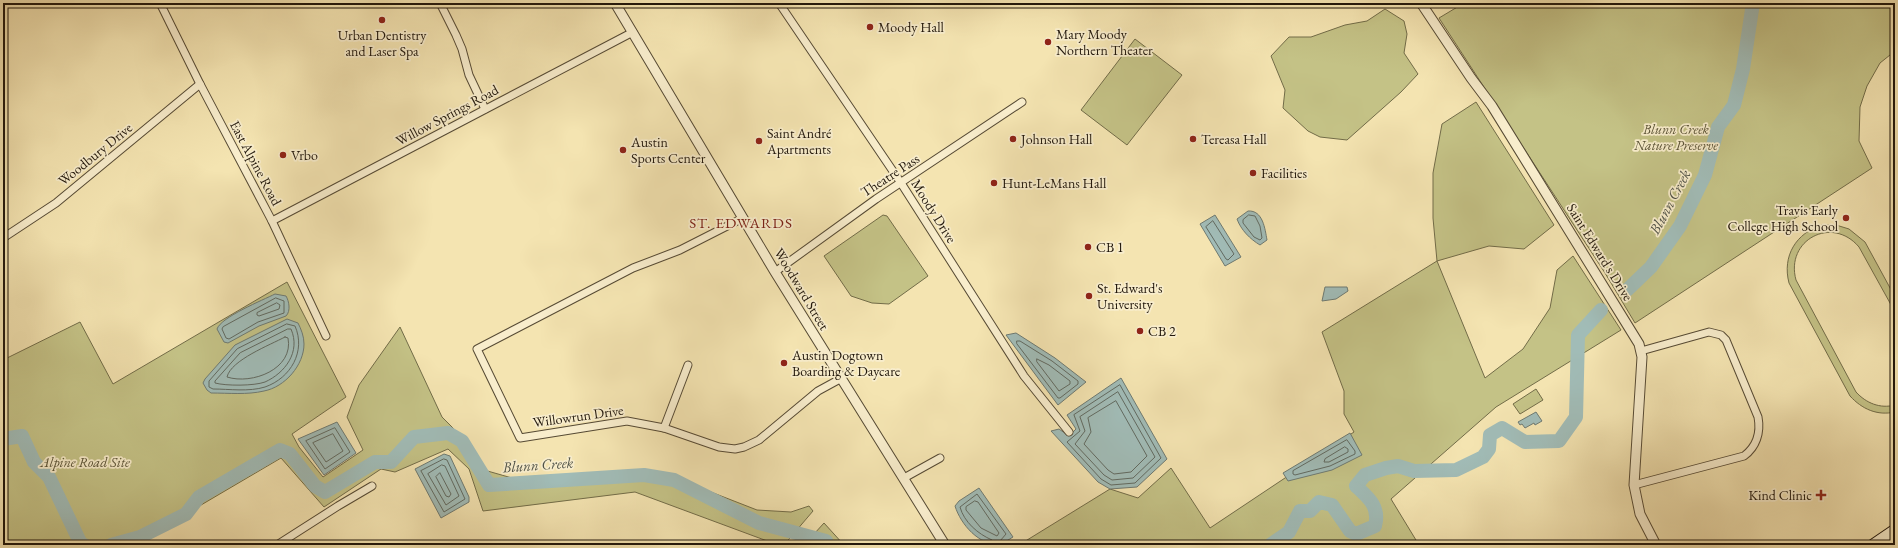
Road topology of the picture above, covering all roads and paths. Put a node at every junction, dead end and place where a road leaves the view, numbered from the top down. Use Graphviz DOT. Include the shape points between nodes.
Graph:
graph roads {
  1 [pos="160,3"];
  2 [pos="440,3"];
  3 [pos="616,3"];
  4 [pos="779,3"];
  5 [pos="1421,3"];
  6 [pos="633,32"];
  7 [pos="200,84"];
  8 [pos="1022,102"];
  9 [pos="485,109"];
  10 [pos="901,183"];
  11 [pos="742,218"];
  12 [pos="272,221"];
  13 [pos="3,238"];
  14 [pos="776,272"];
  15 [pos="326,336"];
  16 [pos="1642,350"];
  17 [pos="688,365"];
  18 [pos="840,378"];
  19 [pos="664,428"];
  20 [pos="1069,432"];
  21 [pos="940,458"];
  22 [pos="904,478"];
  23 [pos="1634,485"];
  24 [pos="372,486"];
  25 [pos="1895,530"];
  26 [pos="277,545"];
  27 [pos="945,545"];
  28 [pos="1656,545"];
  29 [pos="1873,545"];
  1 -- 7 [label="street, East Alpine Road"];
  2 -- 9 [label="street" via="462,49 469,75"];
  3 -- 6 [label="street, Woodward Street"];
  4 -- 10 [label="street, Moody Drive"];
  5 -- 16 [label="street, Saint Edward's Drive" via="1466,72 1492,106 1616,303"];
  6 -- 9 [label="street, Willow Springs Road"];
  6 -- 11 [label="street, Woodward Street"];
  7 -- 12 [label="street, East Alpine Road"];
  7 -- 13 [label="street, Woodbury Drive" via="56,203"];
  8 -- 10 [label="street, Theatre Pass"];
  9 -- 12 [label="street, Willow Springs Road"];
  10 -- 14 [label="street, Theatre Pass" via="830,231"];
  10 -- 20 [label="street, Moody Drive" via="1020,370"];
  11 -- 14 [label="street, Woodward Street"];
  11 -- 19 [label="street, Willowrun Drive" via="680,250 633,268 477,349 520,438 627,421"];
  12 -- 15 [label="street, East Alpine Road"];
  14 -- 18 [label="street, Woodward Street"];
  16 -- 23 [label="street"];
  16 -- 23 [label="street" via="1709,332 1721,335 1726,340 1760,426 1756,441 1744,456"];
  17 -- 19 [label="street"];
  18 -- 19 [label="street, Willowrun Drive" via="818,392 759,440 744,447 735,449 719,446"];
  18 -- 22 [label="street, Woodward Street"];
  21 -- 22 [label="street"];
  22 -- 27 [label="street, Woodward Street"];
  23 -- 28 [label="street" via="1640,514"];
  24 -- 26 [label="street"];
  25 -- 29 [label="main road"];
}
